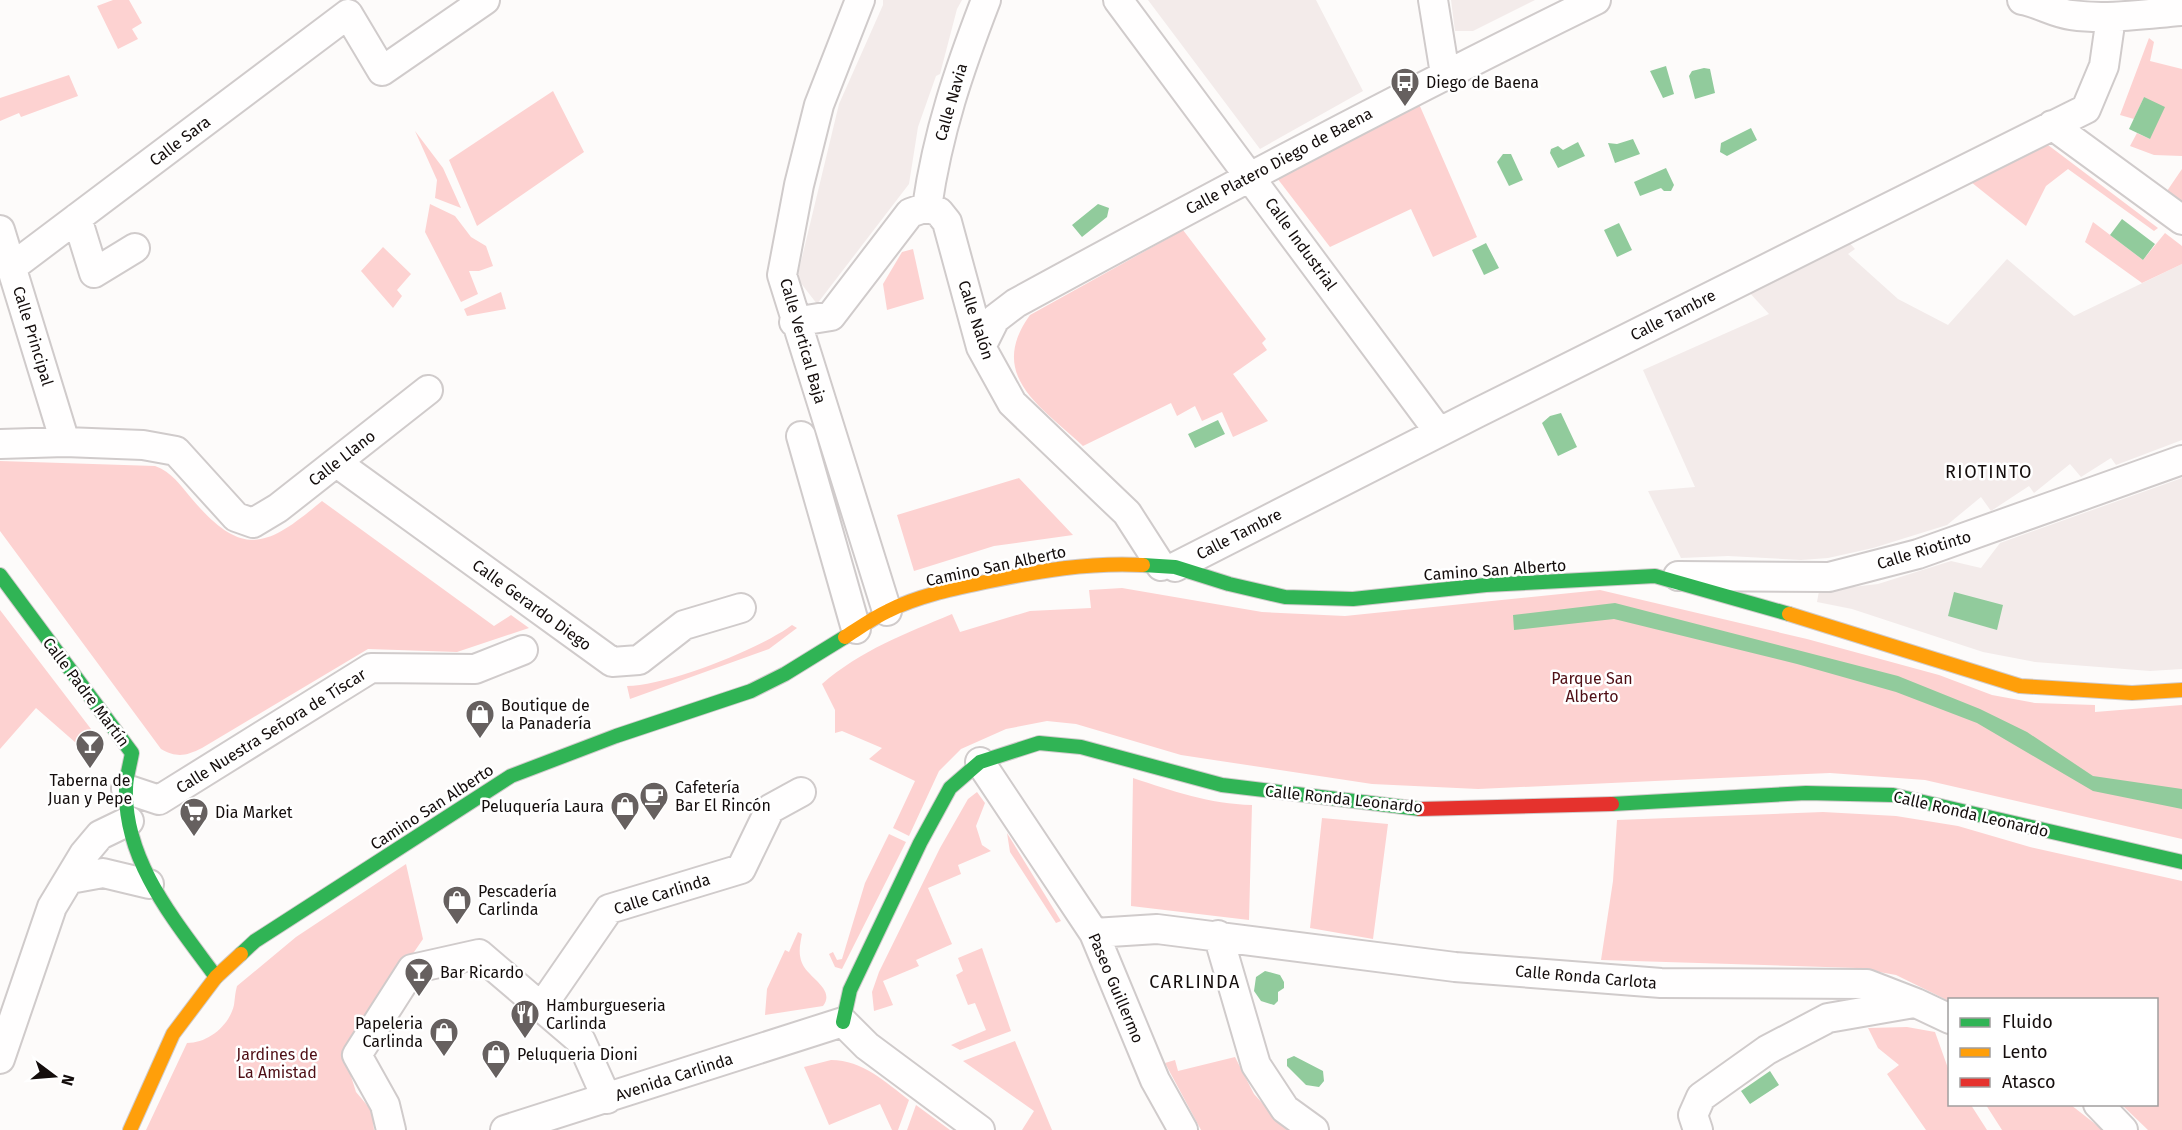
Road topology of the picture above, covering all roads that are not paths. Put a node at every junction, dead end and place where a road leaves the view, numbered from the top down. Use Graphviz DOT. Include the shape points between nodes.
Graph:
graph roads {
  1 [pos="485,0"];
  2 [pos="860,0"];
  3 [pos="986,0"];
  4 [pos="1118,0"];
  5 [pos="1433,0"];
  6 [pos="1596,0"];
  7 [pos="2022,0"];
  8 [pos="2182,11"];
  9 [pos="2111,17"];
  10 [pos="1445,74"];
  11 [pos="2052,125"];
  12 [pos="1250,175"];
  13 [pos="927,207"];
  14 [pos="77,218"];
  15 [pos="2182,220"];
  16 [pos="0,230"];
  17 [pos="135,248"];
  18 [pos="12,267"];
  19 [pos="794,322"];
  20 [pos="981,347"];
  21 [pos="428,390"];
  22 [pos="1439,432"];
  23 [pos="801,436"];
  24 [pos="65,442"];
  25 [pos="0,444"];
  26 [pos="2182,460"];
  27 [pos="337,463"];
  28 [pos="1168,567"];
  29 [pos="0,575"];
  30 [pos="1654,576"];
  31 [pos="741,608"];
  32 [pos="887,611"];
  33 [pos="856,629"];
  34 [pos="523,650"];
  35 [pos="2182,690"];
  36 [pos="980,762"];
  37 [pos="126,789"];
  38 [pos="801,792"];
  39 [pos="129,821"];
  40 [pos="2182,862"];
  41 [pos="70,879"];
  42 [pos="149,884"];
  43 [pos="1094,933"];
  44 [pos="1218,935"];
  45 [pos="216,976"];
  46 [pos="1916,1003"];
  47 [pos="542,1006"];
  48 [pos="1948,1018"];
  49 [pos="843,1022"];
  50 [pos="0,1059"];
  51 [pos="607,1099"];
  52 [pos="2100,1106"];
  53 [pos="130,1130"];
  54 [pos="391,1130"];
  55 [pos="505,1130"];
  56 [pos="980,1130"];
  57 [pos="1183,1130"];
  58 [pos="1314,1130"];
  59 [pos="1698,1130"];
  60 [pos="2123,1130"];
  1 -- 14 [label="street, Calle Sara" via="382,71 348,14"];
  2 -- 19 [label="street, Calle Vertical Baja" via="819,105 800,185 782,275"];
  3 -- 13 [label="street, Calle Navia" via="954,81"];
  4 -- 12 [label="street, Calle Industrial"];
  5 -- 10 [label="street"];
  6 -- 10 [label="street, Calle Platero Diego de Baena"];
  7 -- 9 [label="street" via="2068,15"];
  8 -- 9 [label="street"];
  9 -- 11 [label="street, Calle Tambre" via="2104,66 2086,109"];
  10 -- 12 [label="street, Calle Platero Diego de Baena"];
  11 -- 15 [label="street"];
  11 -- 22 [label="street, Calle Tambre"];
  12 -- 20 [label="street, Calle Platero Diego de Baena" via="1016,303 995,319"];
  12 -- 22 [label="street, Calle Industrial"];
  13 -- 19 [label="street" via="910,213 831,316"];
  13 -- 20 [label="street, Calle Nalón" via="939,212 947,222"];
  14 -- 17 [label="street" via="96,278"];
  14 -- 18 [label="street, Calle Sara"];
  16 -- 18 [label="street, Calle Principal"];
  18 -- 24 [label="street, Calle Principal"];
  19 -- 32 [label="street, Calle Vertical Baja"];
  20 -- 28 [label="street, Calle Nalón" via="1012,403 1127,513"];
  21 -- 27 [label="street, Calle Llano"];
  22 -- 28 [label="street, Calle Tambre"];
  23 -- 33 [label="street"];
  24 -- 25 [label="street"];
  24 -- 27 [label="street, Calle Llano" via="142,445 176,451 236,517 253,523"];
  26 -- 30 [label="street, Calle Riotinto" via="1918,554 1829,577"];
  27 -- 31 [label="street, Calle Gerardo Diego" via="612,663 639,660 684,625"];
  28 -- 30 [label="street, Camino San Alberto" via="1285,597 1353,599 1486,585"];
  28 -- 32 [label="street, Camino San Alberto" via="1107,563 1048,569 917,599"];
  29 -- 37 [label="street, Calle Padre Martín" via="132,753"];
  30 -- 35 [label="street, Camino San Alberto" via="2020,686 2132,693"];
  32 -- 33 [label="street, Camino San Alberto"];
  33 -- 45 [label="street, Camino San Alberto" via="751,691 599,742 495,784 255,942"];
  34 -- 37 [label="street, Calle Nuestra Señora de Tíscar" via="476,669 372,668 159,800"];
  36 -- 40 [label="street, Calle Ronda Leonardo" via="1039,743 1081,747 1222,785 1417,809 1583,806 1806,793 1893,795"];
  36 -- 43 [label="street, Paseo Guillermo"];
  36 -- 49 [label="street, Calle Ronda Leonardo" via="950,788 920,843 850,990"];
  37 -- 39 [label="street, Calle Padre Martín"];
  38 -- 47 [label="street, Calle Carlinda" via="770,809 741,869 609,909"];
  39 -- 41 [label="street" via="100,835"];
  39 -- 42 [label="street, Calle Padre Martín"];
  41 -- 42 [label="street" via="103,873"];
  41 -- 50 [label="street" via="52,908"];
  42 -- 45 [label="street, Calle Padre Martín"];
  43 -- 44 [label="street, Calle Ronda Carlota" via="1157,929"];
  43 -- 57 [label="street, Paseo Guillermo" via="1155,1080"];
  44 -- 46 [label="street, Calle Ronda Carlota" via="1455,967 1661,983 1867,984"];
  44 -- 58 [label="street" via="1256,1065 1285,1109"];
  45 -- 53 [label="street, Camino San Alberto" via="173,1034"];
  46 -- 48 [label="street, Calle Ronda Carlota"];
  46 -- 59 [label="street" via="1828,1018 1767,1050 1701,1097 1693,1115"];
  47 -- 51 [label="street" via="581,1041"];
  47 -- 54 [label="street" via="479,954 412,969 357,1055 385,1105"];
  49 -- 51 [label="street, Avenida Carlinda"];
  49 -- 56 [label="street" via="867,1046"];
  51 -- 55 [label="street, Avenida Carlinda"];
  52 -- 60 [label="street"];
}
